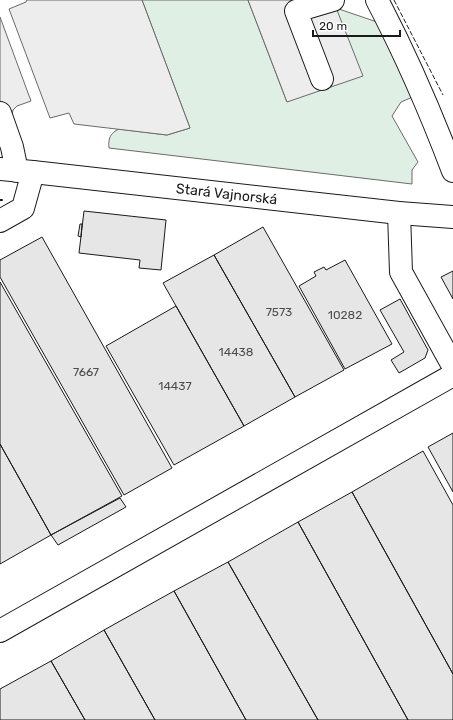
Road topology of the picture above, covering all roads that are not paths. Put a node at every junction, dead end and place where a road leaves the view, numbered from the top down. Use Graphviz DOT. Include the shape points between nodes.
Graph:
graph roads {
  1 [pos="333,0"];
  2 [pos="377,0"];
  3 [pos="294,6"];
  4 [pos="322,79"];
  5 [pos="0,113"];
  6 [pos="17,170"];
  7 [pos="453,171"];
  8 [pos="399,212"];
  9 [pos="453,217"];
  10 [pos="0,220"];
  11 [pos="453,366"];
  12 [pos="453,375"];
  13 [pos="0,631"];
  1 -- 3 [label="street"];
  2 -- 7 [label="street" via="396,37"];
  3 -- 4 [label="street"];
  5 -- 6 [label="street"];
  6 -- 8 [label="street, Stará Vajnorská"];
  6 -- 10 [label="street" via="23,208"];
  8 -- 9 [label="street, Stará Vajnorská"];
  8 -- 11 [label="street" via="401,272"];
  12 -- 13 [label="street"];
}
